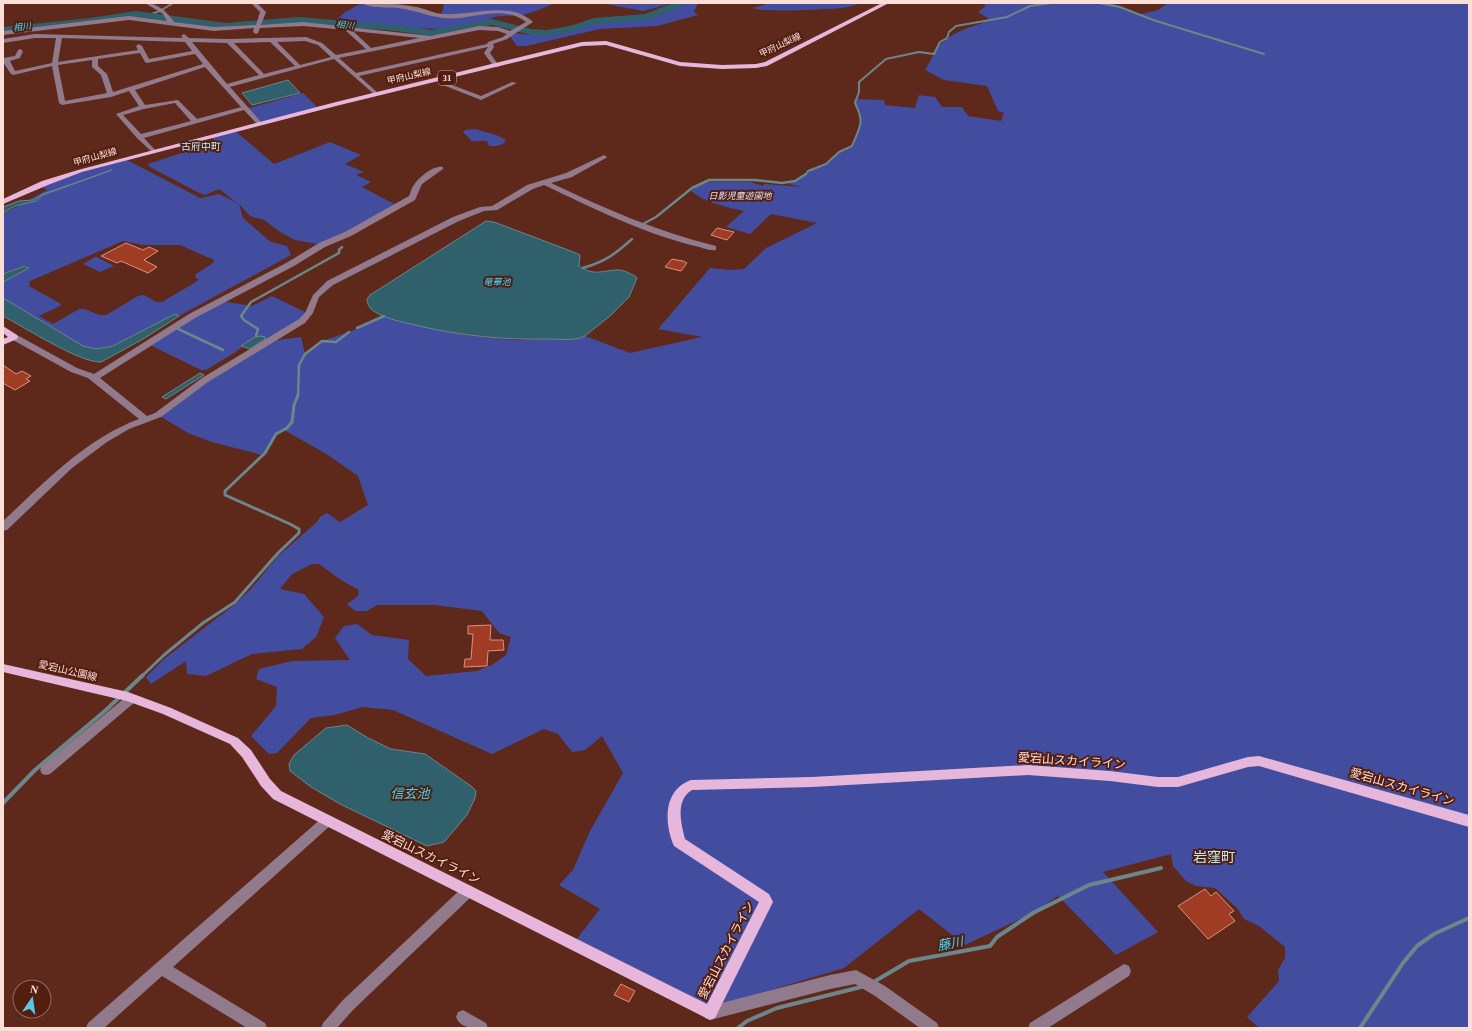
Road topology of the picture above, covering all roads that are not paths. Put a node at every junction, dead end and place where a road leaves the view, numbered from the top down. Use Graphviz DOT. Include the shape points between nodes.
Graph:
graph roads {
  1 [pos="148,3"];
  2 [pos="254,3"];
  3 [pos="365,3"];
  4 [pos="886,3"];
  5 [pos="173,23"];
  6 [pos="259,24"];
  7 [pos="347,29"];
  8 [pos="3,33"];
  9 [pos="36,33"];
  10 [pos="511,33"];
  11 [pos="59,37"];
  12 [pos="135,38"];
  13 [pos="435,38"];
  14 [pos="271,39"];
  15 [pos="186,40"];
  16 [pos="229,40"];
  17 [pos="252,40"];
  18 [pos="3,41"];
  19 [pos="442,43"];
  20 [pos="490,45"];
  21 [pos="447,48"];
  22 [pos="370,50"];
  23 [pos="141,51"];
  24 [pos="20,52"];
  25 [pos="195,52"];
  26 [pos="452,54"];
  27 [pos="336,57"];
  28 [pos="95,58"];
  29 [pos="4,60"];
  30 [pos="55,64"];
  31 [pos="206,65"];
  32 [pos="496,66"];
  33 [pos="300,67"];
  34 [pos="355,75"];
  35 [pos="263,76"];
  36 [pos="439,79"];
  37 [pos="514,84"];
  38 [pos="225,86"];
  39 [pos="131,89"];
  40 [pos="376,94"];
  41 [pos="111,95"];
  42 [pos="143,108"];
  43 [pos="245,108"];
  44 [pos="195,121"];
  45 [pos="259,124"];
  46 [pos="139,137"];
  47 [pos="153,152"];
  48 [pos="604,158"];
  49 [pos="441,168"];
  50 [pos="545,183"];
  51 [pos="3,202"];
  52 [pos="713,248"];
  53 [pos="3,329"];
  54 [pos="14,336"];
  55 [pos="3,342"];
  56 [pos="94,378"];
  57 [pos="145,419"];
  58 [pos="3,527"];
  59 [pos="3,668"];
  60 [pos="125,697"];
  61 [pos="46,770"];
  62 [pos="327,821"];
  63 [pos="1469,821"];
  64 [pos="468,891"];
  65 [pos="162,968"];
  66 [pos="1124,971"];
  67 [pos="710,1013"];
  68 [pos="463,1017"];
  69 [pos="93,1028"];
  70 [pos="260,1028"];
  71 [pos="328,1028"];
  72 [pos="481,1028"];
  73 [pos="932,1028"];
  74 [pos="1035,1028"];
  1 -- 5 [label="street" via="168,16"];
  2 -- 6 [label="street" via="263,12"];
  3 -- 10 [label="street" via="413,8 444,16 493,11 514,12 530,22"];
  4 -- 32 [label="main road, 甲府山梨線 / 31" via="790,53 767,64 756,66 680,64 598,42"];
  5 -- 6 [label="street" via="214,29"];
  5 -- 9 [label="street" via="125,18"];
  5 -- 15 [label="street"];
  6 -- 7 [label="street" via="303,24"];
  6 -- 17 [label="street"];
  7 -- 13 [label="street"];
  7 -- 22 [label="street"];
  8 -- 9 [label="street"];
  9 -- 11 [label="street"];
  9 -- 18 [label="street"];
  10 -- 13 [label="street" via="479,28"];
  10 -- 20 [label="street" via="505,38 491,42"];
  11 -- 12 [label="street"];
  11 -- 30 [label="street"];
  12 -- 15 [label="street"];
  12 -- 23 [label="street"];
  13 -- 19 [label="street"];
  13 -- 22 [label="street"];
  14 -- 17 [label="street"];
  14 -- 27 [label="street" via="312,40"];
  14 -- 33 [label="street"];
  15 -- 16 [label="street"];
  15 -- 25 [label="street"];
  16 -- 17 [label="street"];
  16 -- 35 [label="street"];
  20 -- 26 [label="street"];
  20 -- 32 [label="street" via="488,53"];
  21 -- 26 [label="street"];
  22 -- 27 [label="street"];
  23 -- 25 [label="street" via="147,61"];
  23 -- 28 [label="street"];
  24 -- 29 [label="street" via="18,57"];
  25 -- 31 [label="street"];
  26 -- 34 [label="street"];
  27 -- 33 [label="street"];
  27 -- 34 [label="street"];
  28 -- 30 [label="street"];
  28 -- 41 [label="street" via="95,67 104,74"];
  29 -- 30 [label="street" via="13,73"];
  30 -- 41 [label="street" via="62,104"];
  31 -- 38 [label="street"];
  31 -- 39 [label="street"];
  32 -- 36 [label="main road, 甲府山梨線 / 31"];
  33 -- 35 [label="street"];
  34 -- 40 [label="street"];
  35 -- 38 [label="street"];
  36 -- 37 [label="street" via="445,84 481,98"];
  36 -- 40 [label="main road, 甲府山梨線 / 31"];
  38 -- 43 [label="street"];
  39 -- 41 [label="street"];
  39 -- 42 [label="street"];
  40 -- 45 [label="main road, 甲府山梨線 / 31"];
  42 -- 44 [label="street" via="176,101"];
  42 -- 46 [label="street" via="120,114"];
  43 -- 44 [label="street"];
  43 -- 45 [label="street"];
  44 -- 46 [label="street"];
  45 -- 47 [label="main road, 甲府山梨線 / 31"];
  46 -- 47 [label="street"];
  47 -- 51 [label="main road, 甲府山梨線 / 31" via="80,171 44,183"];
  48 -- 50 [label="street"];
  49 -- 56 [label="street" via="424,179 412,198 192,316"];
  50 -- 52 [label="street" via="639,226"];
  50 -- 57 [label="street" via="530,187 494,208 483,209 456,220 330,283 314,298 309,314 302,321 205,380 158,415"];
  53 -- 54 [label="main road"];
  54 -- 55 [label="main road"];
  54 -- 56 [label="street" via="74,370"];
  56 -- 57 [label="street"];
  57 -- 58 [label="street" via="104,440 76,460"];
  59 -- 60 [label="main road, 愛宕山公園線"];
  60 -- 61 [label="street"];
  60 -- 62 [label="main road, 愛宕山スカイライン" via="167,711 234,741 242,747 270,789"];
  62 -- 64 [label="main road, 愛宕山スカイライン"];
  62 -- 65 [label="street"];
  63 -- 67 [label="main road, 愛宕山スカイライン" via="1259,761 1178,782 1028,770 812,782 691,785 681,791 675,804 676,833 679,842 764,898 766,902"];
  64 -- 67 [label="main road, 愛宕山スカイライン"];
  64 -- 71 [label="street" via="348,1005"];
  65 -- 69 [label="street"];
  65 -- 70 [label="street"];
  66 -- 74 [label="street"];
  67 -- 73 [label="street" via="856,977"];
  68 -- 72 [label="street"];
}
